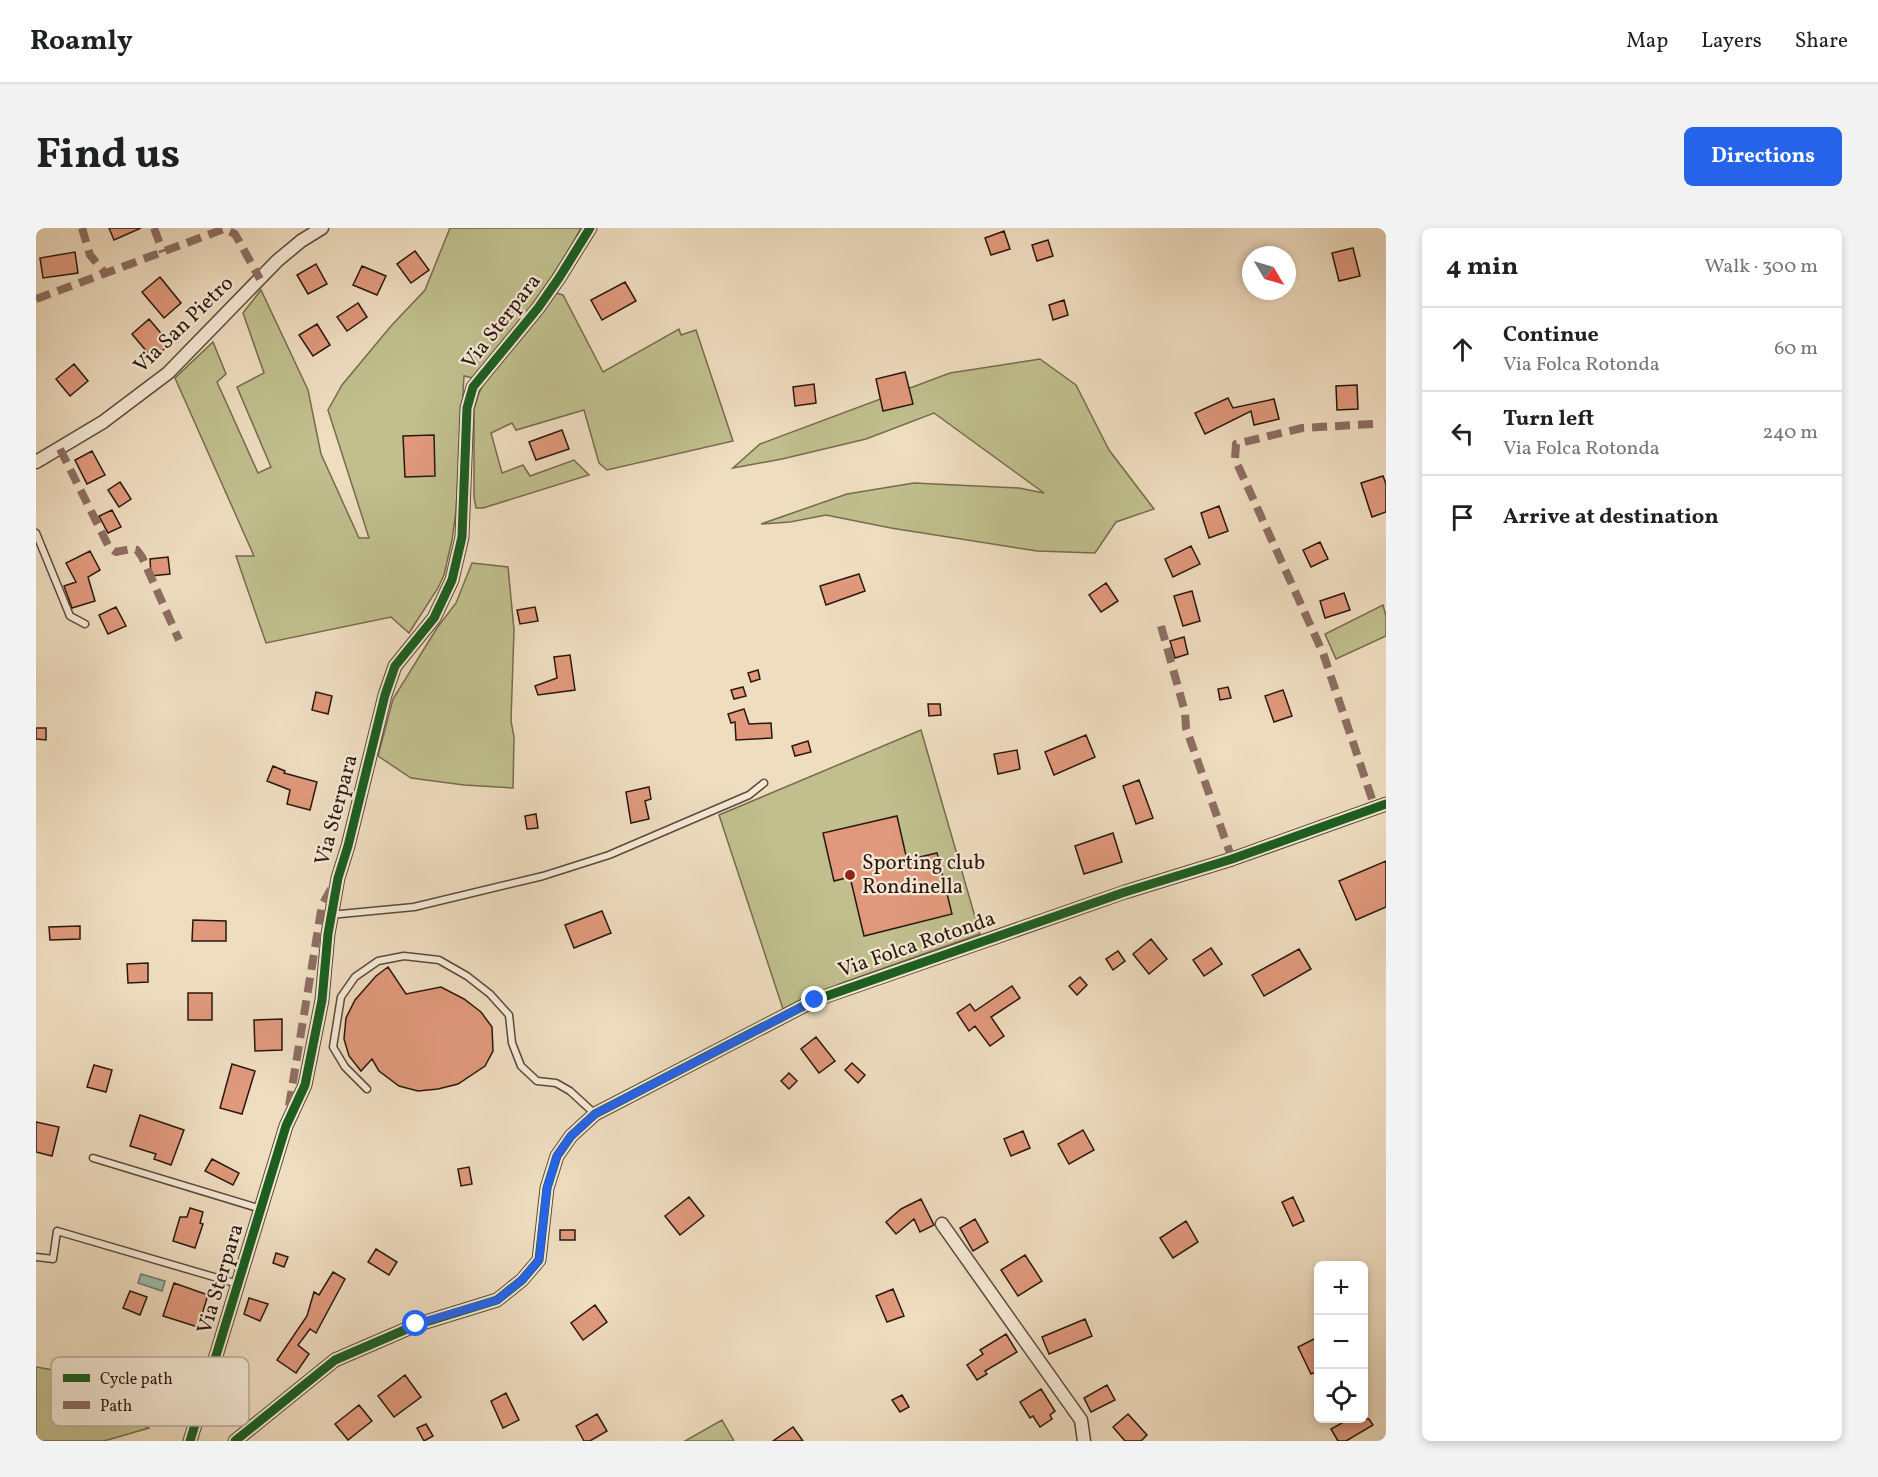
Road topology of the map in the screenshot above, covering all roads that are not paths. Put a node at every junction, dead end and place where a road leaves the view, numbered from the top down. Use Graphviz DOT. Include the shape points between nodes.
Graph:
graph roads {
  1 [pos="322,228"];
  2 [pos="590,228"];
  3 [pos="307,232"];
  4 [pos="36,462"];
  5 [pos="36,533"];
  6 [pos="85,624"];
  7 [pos="764,783"];
  8 [pos="1386,804"];
  9 [pos="330,915"];
  10 [pos="368,1089"];
  11 [pos="595,1114"];
  12 [pos="93,1158"];
  13 [pos="261,1209"];
  14 [pos="942,1224"];
  15 [pos="36,1257"];
  16 [pos="238,1284"];
  17 [pos="216,1357"];
  18 [pos="195,1426"];
  19 [pos="190,1441"];
  20 [pos="235,1441"];
  21 [pos="1084,1441"];
  1 -- 3 [label="street, Via San Pietro"];
  2 -- 9 [label="street, Via Sterpara" via="538,308 473,387 467,408 462,537 452,580 434,618 395,666 384,695"];
  3 -- 4 [label="street, Via San Pietro" via="168,373 103,422"];
  5 -- 6 [label="lane" via="70,616"];
  7 -- 9 [label="lane" via="749,795 609,855 543,876 414,907"];
  8 -- 11 [label="street, Via Folca Rotonda" via="815,1000"];
  9 -- 13 [label="street, Via Sterpara" via="322,1000 305,1085 286,1126"];
  10 -- 11 [label="lane" via="345,1067 333,1047 341,997 355,976 378,961 404,956 439,960 490,994 508,1015 512,1043 521,1066 537,1081 556,1083 570,1090"];
  11 -- 20 [label="street, Via Folca Rotonda" via="571,1136 557,1156 547,1188 539,1260 522,1280 497,1300 416,1324 335,1360"];
  12 -- 13 [label="lane, Via Sterpara"];
  13 -- 16 [label="street, Via Sterpara"];
  14 -- 21 [label="street" via="1081,1420"];
  15 -- 16 [label="lane, Via Sterpara" via="53,1259 57,1231"];
  16 -- 17 [label="street, Via Sterpara"];
  18 -- 19 [label="street, Via Sterpara"];
}
